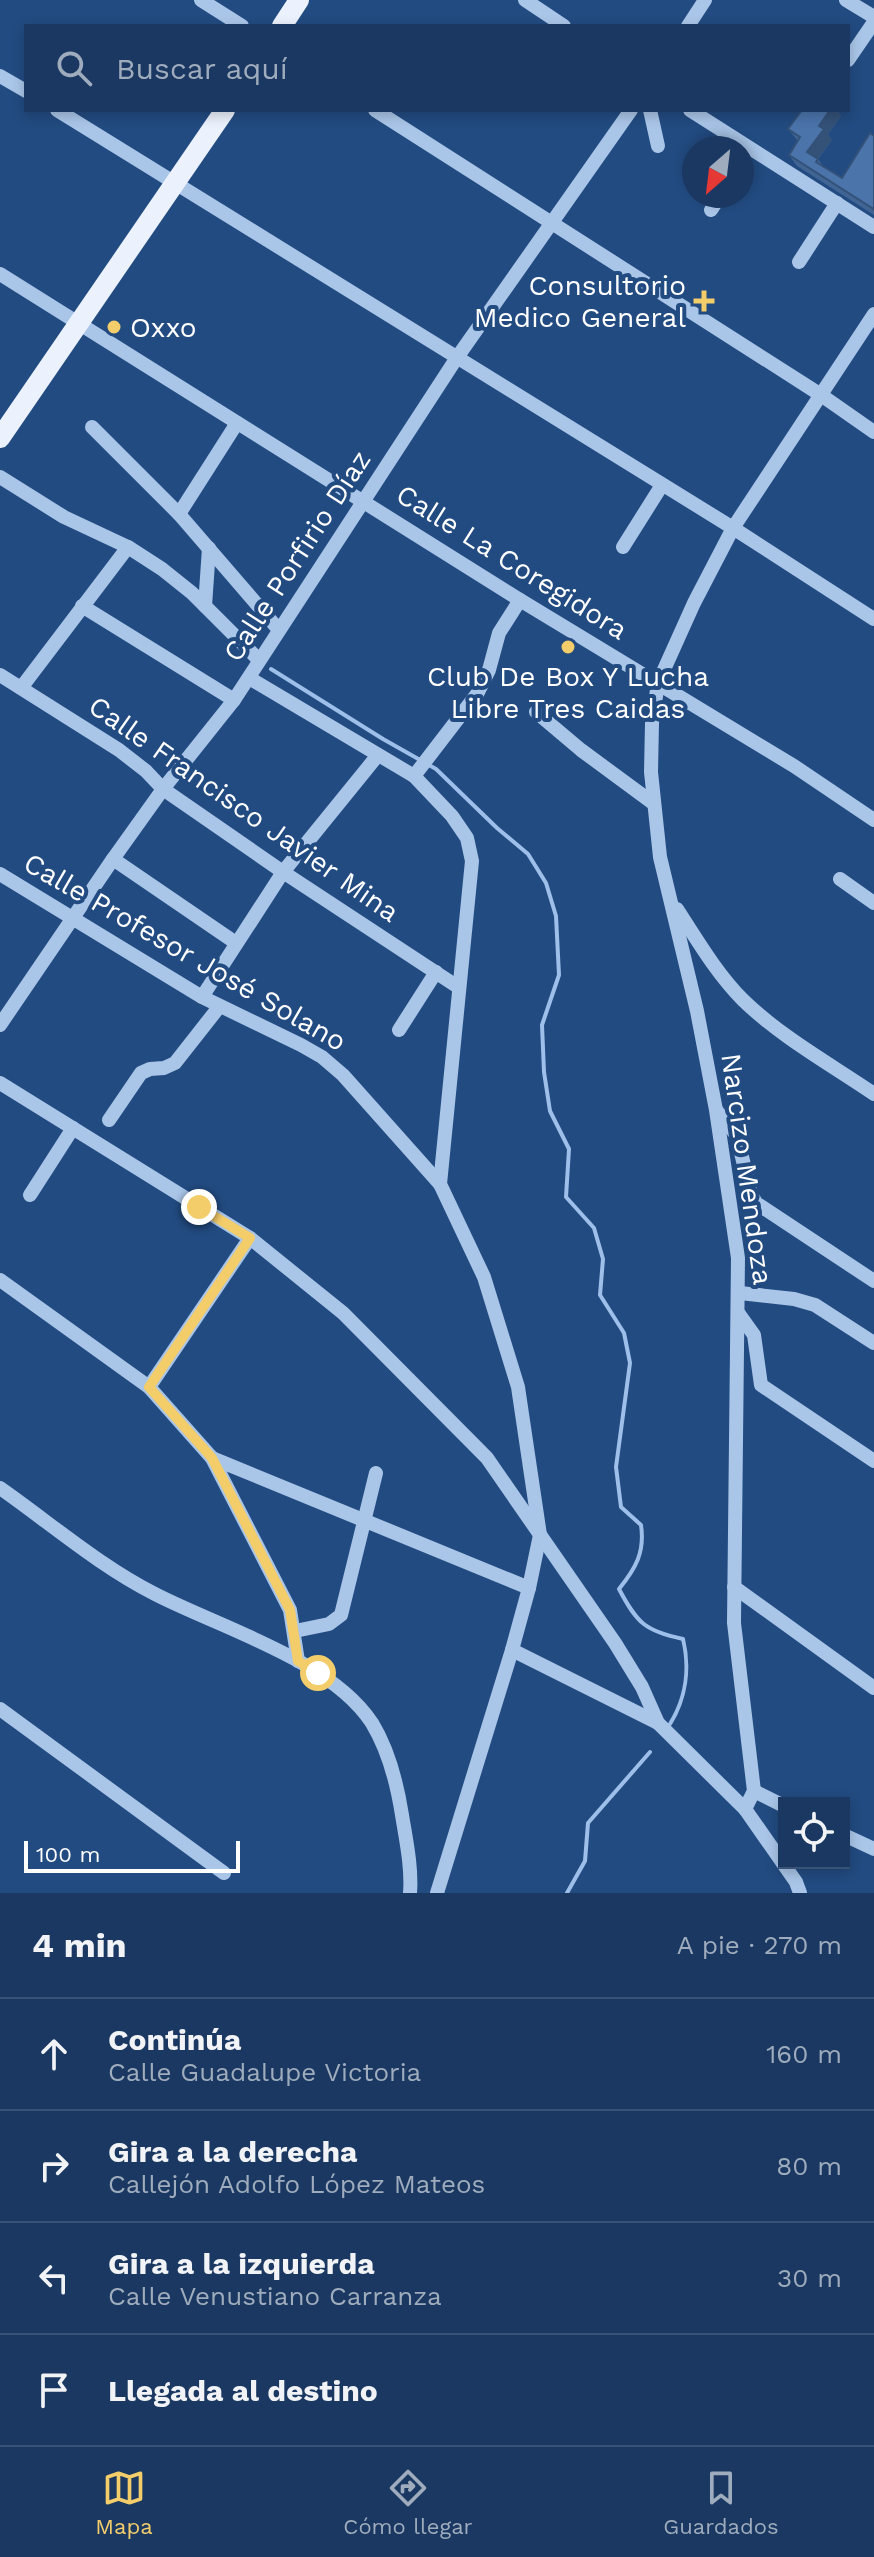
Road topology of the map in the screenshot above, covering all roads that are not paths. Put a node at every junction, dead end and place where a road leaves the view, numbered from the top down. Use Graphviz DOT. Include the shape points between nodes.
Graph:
graph roads {
  1 [pos="201,0"];
  2 [pos="299,0"];
  3 [pos="525,0"];
  4 [pos="705,0"];
  5 [pos="846,0"];
  6 [pos="874,20"];
  7 [pos="239,24"];
  8 [pos="283,24"];
  9 [pos="561,24"];
  10 [pos="689,24"];
  11 [pos="850,57"];
  12 [pos="0,76"];
  13 [pos="24,90"];
  14 [pos="60,112"];
  15 [pos="224,112"];
  16 [pos="378,112"];
  17 [pos="630,112"];
  18 [pos="650,112"];
  19 [pos="693,112"];
  20 [pos="723,136"];
  21 [pos="658,146"];
  22 [pos="754,158"];
  23 [pos="175,184"];
  24 [pos="837,203"];
  25 [pos="551,221"];
  26 [pos="874,227"];
  27 [pos="799,262"];
  28 [pos="0,274"];
  29 [pos="874,314"];
  30 [pos="79,323"];
  31 [pos="456,359"];
  32 [pos="821,395"];
  33 [pos="237,423"];
  34 [pos="92,427"];
  35 [pos="874,432"];
  36 [pos="0,438"];
  37 [pos="0,477"];
  38 [pos="662,485"];
  39 [pos="364,501"];
  40 [pos="179,514"];
  41 [pos="733,528"];
  42 [pos="128,547"];
  43 [pos="623,547"];
  44 [pos="209,548"];
  45 [pos="520,600"];
  46 [pos="82,606"];
  47 [pos="205,606"];
  48 [pos="874,619"];
  49 [pos="279,630"];
  50 [pos="259,660"];
  51 [pos="0,675"];
  52 [pos="249,678"];
  53 [pos="658,683"];
  54 [pos="21,688"];
  55 [pos="234,700"];
  56 [pos="536,712"];
  57 [pos="378,755"];
  58 [pos="417,772"];
  59 [pos="163,789"];
  60 [pos="653,803"];
  61 [pos="874,820"];
  62 [pos="113,859"];
  63 [pos="283,872"];
  64 [pos="0,874"];
  65 [pos="840,879"];
  66 [pos="673,902"];
  67 [pos="874,903"];
  68 [pos="71,918"];
  69 [pos="236,943"];
  70 [pos="436,972"];
  71 [pos="458,987"];
  72 [pos="202,997"];
  73 [pos="219,1007"];
  74 [pos="0,1025"];
  75 [pos="399,1030"];
  76 [pos="0,1083"];
  77 [pos="874,1094"];
  78 [pos="716,1110"];
  79 [pos="109,1120"];
  80 [pos="73,1128"];
  81 [pos="440,1184"];
  82 [pos="30,1195"];
  83 [pos="250,1238"];
  84 [pos="0,1280"];
  85 [pos="874,1281"];
  86 [pos="740,1293"];
  87 [pos="739,1314"];
  88 [pos="874,1343"];
  89 [pos="149,1387"];
  90 [pos="212,1458"];
  91 [pos="874,1461"];
  92 [pos="376,1473"];
  93 [pos="0,1488"];
  94 [pos="365,1521"];
  95 [pos="540,1535"];
  96 [pos="734,1587"];
  97 [pos="529,1588"];
  98 [pos="295,1631"];
  99 [pos="512,1650"];
  100 [pos="298,1661"];
  101 [pos="874,1688"];
  102 [pos="0,1709"];
  103 [pos="658,1723"];
  104 [pos="754,1791"];
  105 [pos="778,1803"];
  106 [pos="745,1809"];
  107 [pos="850,1838"];
  108 [pos="874,1849"];
  109 [pos="224,1873"];
  110 [pos="410,1893"];
  111 [pos="437,1893"];
  112 [pos="800,1893"];
  1 -- 7 [label="street"];
  2 -- 8 [label="main road"];
  3 -- 9 [label="street"];
  4 -- 10 [label="street"];
  5 -- 6 [label="street"];
  6 -- 11 [label="street"];
  12 -- 13 [label="street"];
  14 -- 23 [label="street"];
  15 -- 23 [label="main road"];
  16 -- 25 [label="street"];
  17 -- 25 [label="street, Calle Porfirio Díaz"];
  18 -- 21 [label="street"];
  19 -- 20 [label="street"];
  22 -- 24 [label="street"];
  23 -- 30 [label="main road"];
  23 -- 31 [label="street"];
  24 -- 26 [label="street"];
  24 -- 27 [label="street"];
  25 -- 31 [label="street, Calle Porfirio Díaz"];
  25 -- 32 [label="street"];
  28 -- 30 [label="street, Calle La Coregidora"];
  29 -- 32 [label="street, Narcizo Mendoza"];
  30 -- 33 [label="street, Calle La Coregidora"];
  30 -- 36 [label="main road"];
  31 -- 38 [label="street"];
  31 -- 39 [label="street, Calle Porfirio Díaz"];
  32 -- 35 [label="street"];
  32 -- 41 [label="street, Narcizo Mendoza"];
  33 -- 39 [label="street, Calle La Coregidora"];
  33 -- 40 [label="street"];
  34 -- 40 [label="street"];
  37 -- 42 [label="street" via="64,517"];
  38 -- 41 [label="street"];
  38 -- 43 [label="street"];
  39 -- 45 [label="street, Calle La Coregidora"];
  39 -- 49 [label="street, Calle Porfirio Díaz"];
  40 -- 44 [label="street"];
  41 -- 48 [label="street"];
  41 -- 53 [label="street, Narcizo Mendoza"];
  42 -- 46 [label="street"];
  42 -- 47 [label="street"];
  44 -- 47 [label="street"];
  44 -- 49 [label="street"];
  45 -- 53 [label="street, Calle La Coregidora"];
  45 -- 58 [label="street" via="499,633 484,682"];
  46 -- 54 [label="street"];
  46 -- 55 [label="street"];
  47 -- 50 [label="street"];
  49 -- 50 [label="street, Calle Porfirio Díaz"];
  50 -- 52 [label="street, Calle Porfirio Díaz"];
  51 -- 54 [label="street, Calle Francisco Javier Mina"];
  52 -- 55 [label="street, Calle Porfirio Díaz"];
  52 -- 57 [label="street"];
  53 -- 60 [label="street, Narcizo Mendoza" via="652,723"];
  53 -- 61 [label="street, Calle La Coregidora"];
  54 -- 59 [label="street, Calle Francisco Javier Mina" via="134,761"];
  55 -- 59 [label="street, Calle Porfirio Díaz"];
  56 -- 60 [label="street"];
  57 -- 58 [label="street"];
  57 -- 63 [label="street"];
  58 -- 71 [label="street" via="467,838 472,861"];
  59 -- 62 [label="street, Calle Porfirio Díaz"];
  59 -- 63 [label="street, Calle Francisco Javier Mina"];
  60 -- 66 [label="street, Narcizo Mendoza"];
  62 -- 68 [label="street, Calle Porfirio Díaz"];
  62 -- 69 [label="street"];
  63 -- 69 [label="street"];
  63 -- 70 [label="street, Calle Francisco Javier Mina"];
  64 -- 68 [label="street, Calle Profesor José Solano"];
  65 -- 67 [label="street"];
  66 -- 77 [label="street" via="745,1001"];
  66 -- 78 [label="street, Narcizo Mendoza"];
  68 -- 72 [label="street, Calle Profesor José Solano"];
  68 -- 74 [label="street, Calle Porfirio Díaz"];
  69 -- 72 [label="street"];
  70 -- 71 [label="street, Calle Francisco Javier Mina"];
  70 -- 75 [label="street"];
  71 -- 81 [label="street"];
  72 -- 73 [label="street, Calle Profesor José Solano"];
  73 -- 79 [label="street" via="175,1063 141,1073"];
  73 -- 81 [label="street, Calle Profesor José Solano" via="322,1057"];
  76 -- 80 [label="street"];
  78 -- 85 [label="street" via="737,1136 756,1203"];
  78 -- 86 [label="street, Narcizo Mendoza"];
  80 -- 82 [label="street"];
  80 -- 83 [label="street"];
  81 -- 95 [label="street" via="484,1277 518,1387"];
  83 -- 89 [label="street"];
  83 -- 95 [label="street" via="343,1313 487,1458"];
  84 -- 89 [label="street"];
  86 -- 87 [label="street, Narcizo Mendoza"];
  86 -- 88 [label="street" via="815,1305"];
  87 -- 91 [label="street" via="754,1335 761,1385"];
  87 -- 96 [label="street, Narcizo Mendoza"];
  89 -- 90 [label="street"];
  90 -- 94 [label="street"];
  90 -- 98 [label="street" via="280,1589"];
  92 -- 94 [label="street"];
  93 -- 100 [label="street" via="125,1578"];
  94 -- 97 [label="street"];
  94 -- 98 [label="street" via="341,1615 329,1624"];
  95 -- 97 [label="street"];
  95 -- 103 [label="street" via="615,1643"];
  96 -- 101 [label="street"];
  96 -- 104 [label="street, Narcizo Mendoza" via="736,1659"];
  97 -- 99 [label="street"];
  98 -- 100 [label="street"];
  99 -- 103 [label="street"];
  99 -- 111 [label="street"];
  100 -- 110 [label="street" via="355,1703 388,1754 407,1842"];
  102 -- 109 [label="street"];
  103 -- 106 [label="street"];
  104 -- 105 [label="street"];
  104 -- 106 [label="street"];
  106 -- 112 [label="street"];
  107 -- 108 [label="street"];
}
